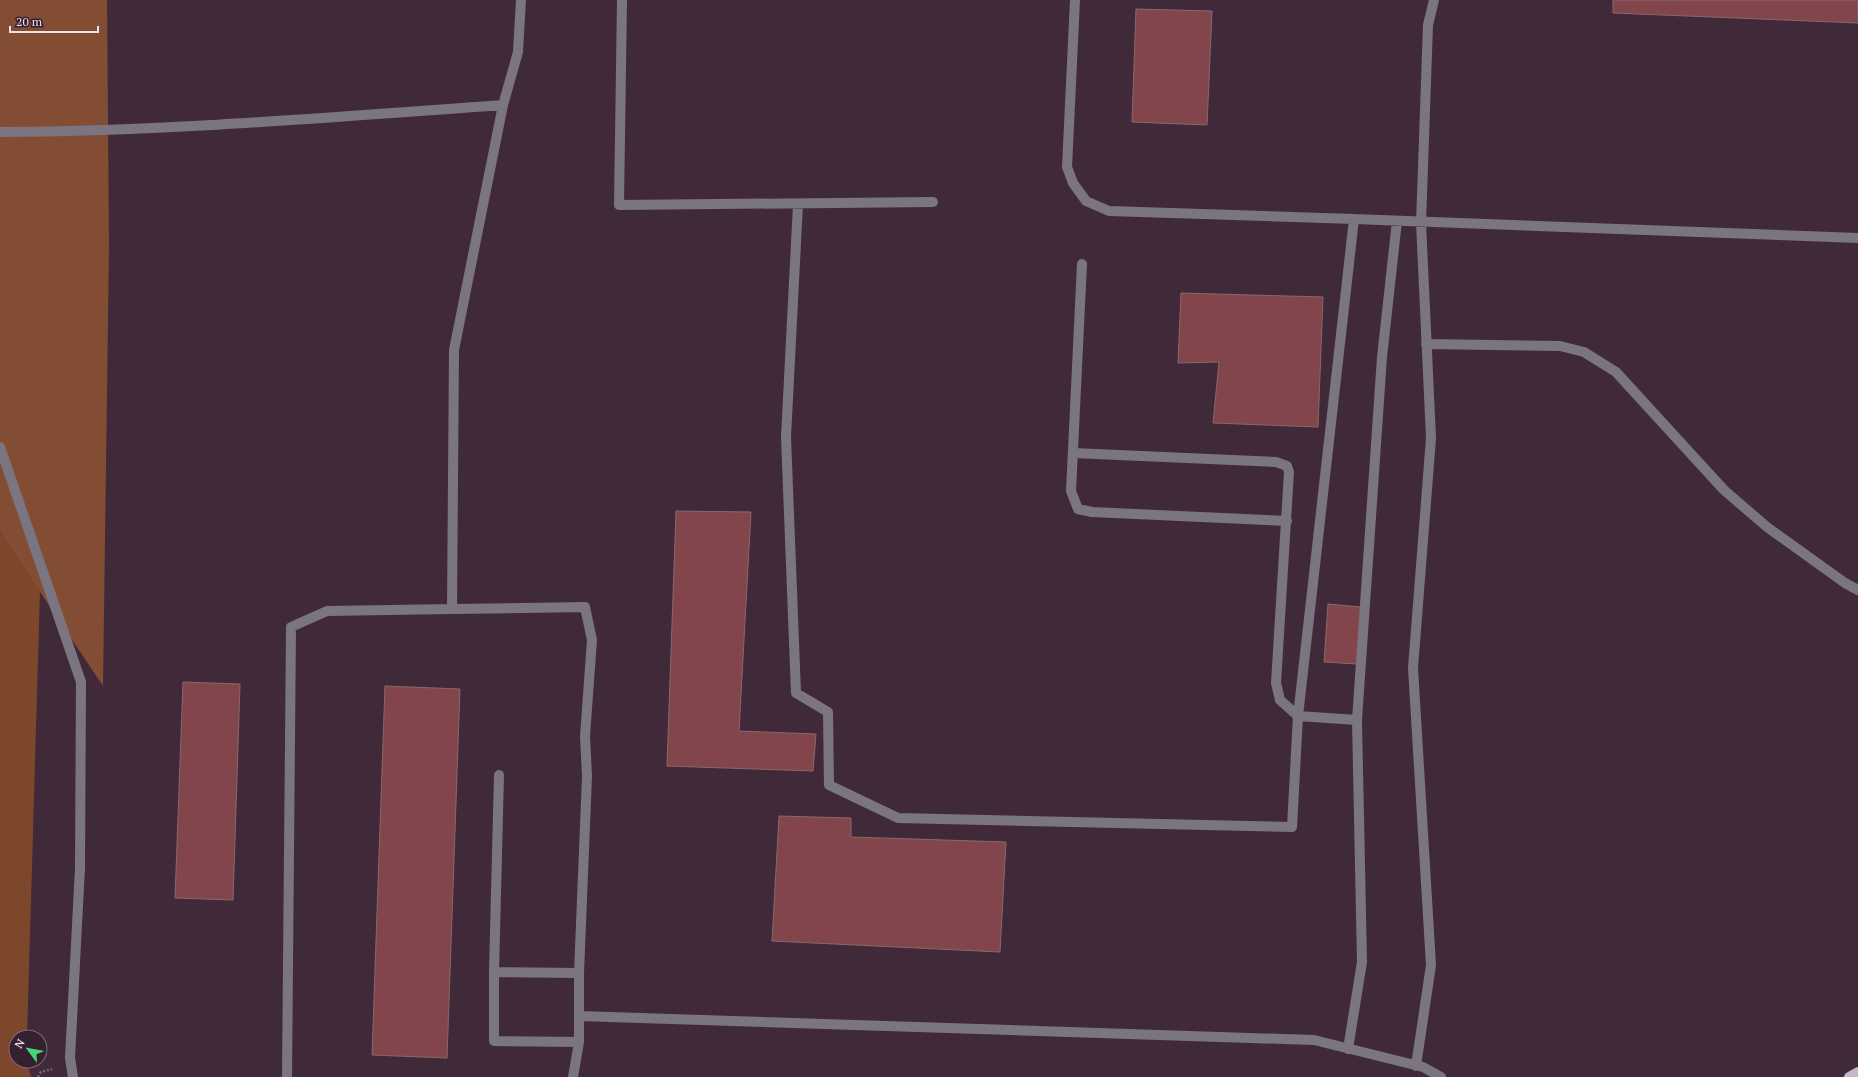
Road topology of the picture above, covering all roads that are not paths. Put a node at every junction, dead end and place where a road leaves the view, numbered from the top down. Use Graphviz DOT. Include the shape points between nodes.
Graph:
graph roads {
  1 [pos="521,0"];
  2 [pos="622,0"];
  3 [pos="1075,0"];
  4 [pos="1434,0"];
  5 [pos="503,105"];
  6 [pos="0,132"];
  7 [pos="933,202"];
  8 [pos="798,204"];
  9 [pos="1354,219"];
  10 [pos="1397,221"];
  11 [pos="1421,223"];
  12 [pos="1858,238"];
  13 [pos="1082,264"];
  14 [pos="1426,344"];
  15 [pos="0,447"];
  16 [pos="1072,453"];
  17 [pos="1287,521"];
  18 [pos="1858,590"];
  19 [pos="452,609"];
  20 [pos="1298,716"];
  21 [pos="1357,720"];
  22 [pos="499,775"];
  23 [pos="494,972"];
  24 [pos="579,973"];
  25 [pos="579,1016"];
  26 [pos="579,1042"];
  27 [pos="1348,1049"];
  28 [pos="1416,1066"];
  29 [pos="1858,1072"];
  30 [pos="73,1077"];
  31 [pos="287,1077"];
  32 [pos="573,1077"];
  33 [pos="1441,1077"];
  34 [pos="1849,1077"];
  1 -- 5 [label="street" via="518,52"];
  2 -- 8 [label="street" via="619,205"];
  3 -- 9 [label="street" via="1067,167 1073,183 1086,200 1109,211"];
  4 -- 11 [label="street" via="1428,25"];
  5 -- 6 [label="street" via="254,122 60,132"];
  5 -- 19 [label="street" via="454,350"];
  7 -- 8 [label="street"];
  8 -- 20 [label="street" via="786,437 796,693 828,712 829,785 898,818 1292,826"];
  9 -- 10 [label="street"];
  9 -- 20 [label="street"];
  10 -- 11 [label="street"];
  10 -- 21 [label="street" via="1382,357"];
  11 -- 12 [label="street"];
  11 -- 14 [label="street"];
  13 -- 16 [label="street"];
  14 -- 18 [label="street" via="1560,346 1584,352 1616,372 1724,490 1767,527"];
  14 -- 28 [label="street" via="1430,438 1413,668 1431,965"];
  15 -- 30 [label="street" via="81,682 80,868 70,1058"];
  16 -- 17 [label="street" via="1071,491 1078,509 1092,512"];
  16 -- 17 [label="street" via="1282,463 1287,466 1289,472"];
  17 -- 20 [label="street" via="1276,683 1280,700"];
  19 -- 24 [label="street" via="585,607 592,640 585,736 587,776"];
  19 -- 31 [label="street" via="327,611 291,627"];
  20 -- 21 [label="street"];
  21 -- 27 [label="street" via="1362,962"];
  22 -- 23 [label="street"];
  23 -- 24 [label="street"];
  23 -- 26 [label="street" via="494,1041"];
  24 -- 25 [label="street"];
  25 -- 26 [label="street"];
  25 -- 27 [label="street" via="1314,1040"];
  26 -- 32 [label="street"];
  27 -- 28 [label="street"];
  28 -- 33 [label="street"];
  29 -- 34 [label="main road"];
}
